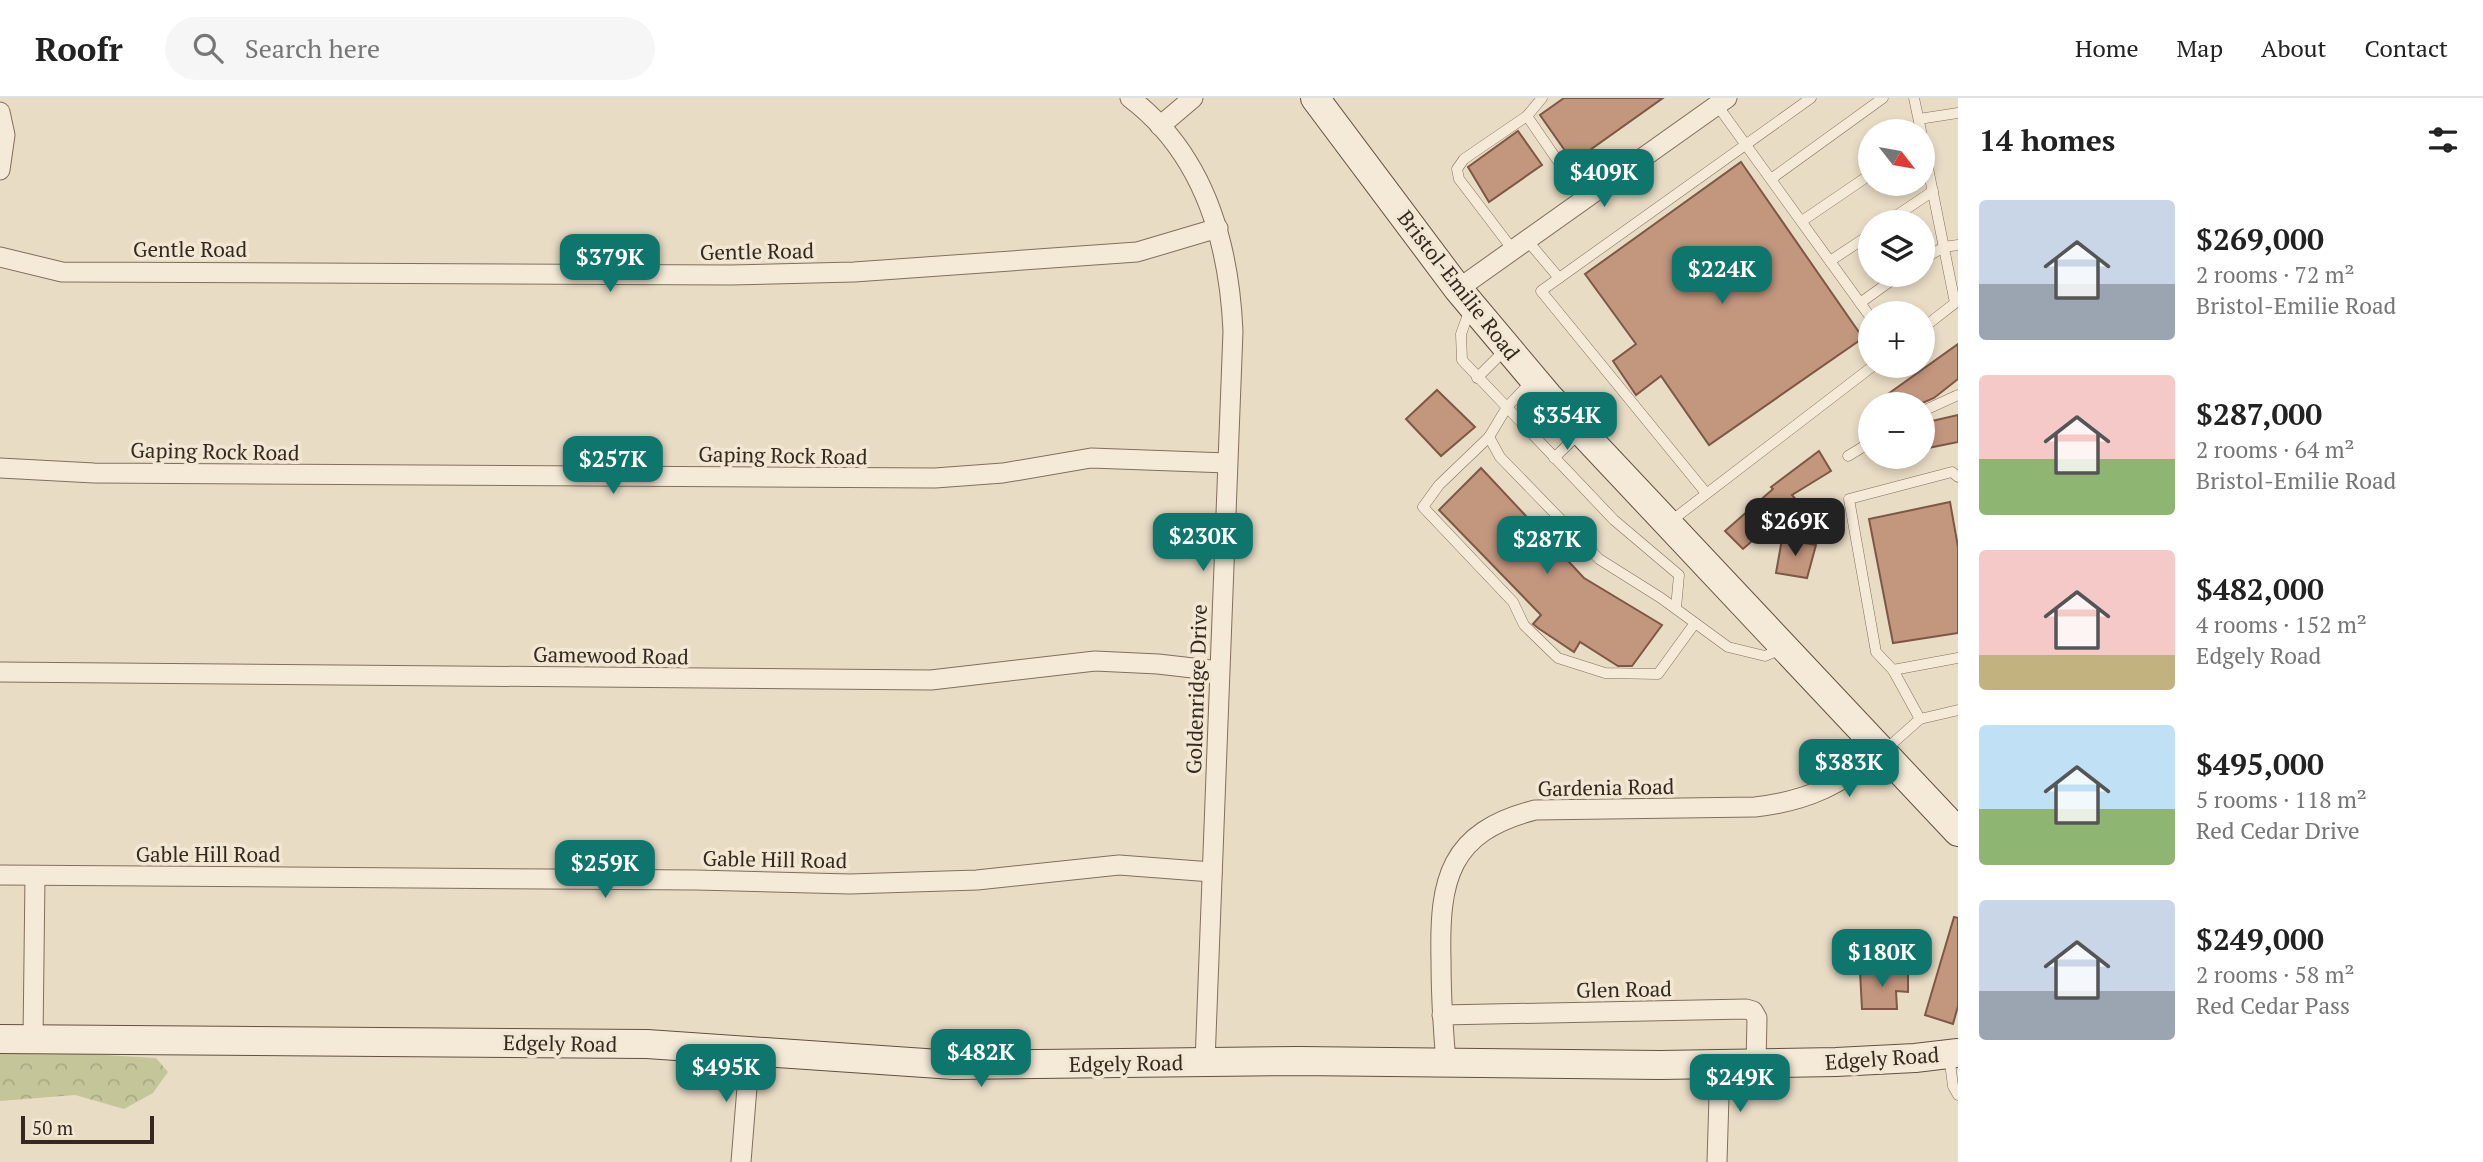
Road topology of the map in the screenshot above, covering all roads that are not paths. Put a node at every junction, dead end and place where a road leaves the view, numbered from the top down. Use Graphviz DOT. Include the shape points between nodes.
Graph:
graph roads {
  1 [pos="1130,98"];
  2 [pos="1193,98"];
  3 [pos="1315,98"];
  4 [pos="1542,98"];
  5 [pos="1811,98"];
  6 [pos="1883,98"];
  7 [pos="1914,98"];
  8 [pos="1722,101"];
  9 [pos="0,112"];
  10 [pos="1958,113"];
  11 [pos="1527,116"];
  12 [pos="1919,119"];
  13 [pos="1160,126"];
  14 [pos="1748,145"];
  15 [pos="0,170"];
  16 [pos="1772,179"];
  17 [pos="1858,183"];
  18 [pos="1926,196"];
  19 [pos="1934,196"];
  20 [pos="1584,199"];
  21 [pos="1905,210"];
  22 [pos="1802,221"];
  23 [pos="1218,229"];
  24 [pos="1858,243"];
  25 [pos="1520,245"];
  26 [pos="1958,245"];
  27 [pos="1944,247"];
  28 [pos="1935,252"];
  29 [pos="0,257"];
  30 [pos="1830,261"];
  31 [pos="1559,278"];
  32 [pos="1882,287"];
  33 [pos="1465,297"];
  34 [pos="1859,301"];
  35 [pos="1863,301"];
  36 [pos="1935,319"];
  37 [pos="1506,348"];
  38 [pos="1858,377"];
  39 [pos="1477,378"];
  40 [pos="1533,379"];
  41 [pos="1958,395"];
  42 [pos="1935,406"];
  43 [pos="1507,407"];
  44 [pos="1582,432"];
  45 [pos="1489,437"];
  46 [pos="1858,450"];
  47 [pos="1847,456"];
  48 [pos="1554,458"];
  49 [pos="1227,463"];
  50 [pos="0,468"];
  51 [pos="1958,477"];
  52 [pos="1706,493"];
  53 [pos="1668,523"];
  54 [pos="1675,608"];
  55 [pos="1695,623"];
  56 [pos="1784,647"];
  57 [pos="1958,659"];
  58 [pos="1893,670"];
  59 [pos="1219,671"];
  60 [pos="0,672"];
  61 [pos="1958,710"];
  62 [pos="1920,719"];
  63 [pos="1882,752"];
  64 [pos="1958,832"];
  65 [pos="1212,872"];
  66 [pos="0,875"];
  67 [pos="35,877"];
  68 [pos="1442,1014"];
  69 [pos="0,1039"];
  70 [pos="33,1039"];
  71 [pos="750,1050"];
  72 [pos="1954,1053"];
  73 [pos="1205,1062"];
  74 [pos="1446,1062"];
  75 [pos="1720,1064"];
  76 [pos="1756,1064"];
  77 [pos="1958,1095"];
  78 [pos="741,1162"];
  79 [pos="1717,1162"];
  1 -- 13 [label="street, Goldenridge Drive"];
  2 -- 13 [label="street"];
  3 -- 33 [label="main road, Bristol-Emilie Road"];
  4 -- 11 [label="lane"];
  5 -- 14 [label="lane"];
  6 -- 16 [label="lane"];
  7 -- 12 [label="lane"];
  8 -- 14 [label="lane"];
  8 -- 20 [label="street"];
  9 -- 15 [label="street" via="5,135"];
  10 -- 12 [label="lane"];
  11 -- 20 [label="lane"];
  11 -- 25 [label="lane" via="1464,159 1457,169 1459,179"];
  13 -- 23 [label="street, Goldenridge Drive" via="1188,160"];
  14 -- 16 [label="lane"];
  14 -- 31 [label="lane"];
  16 -- 22 [label="lane"];
  17 -- 22 [label="lane"];
  18 -- 21 [label="lane"];
  19 -- 27 [label="lane"];
  20 -- 25 [label="street"];
  22 -- 30 [label="lane"];
  23 -- 29 [label="street, Gentle Road" via="1137,252 853,272 62,272"];
  23 -- 49 [label="street, Goldenridge Drive" via="1231,284 1233,331"];
  24 -- 30 [label="lane"];
  25 -- 31 [label="lane"];
  25 -- 33 [label="street"];
  26 -- 27 [label="lane"];
  27 -- 28 [label="lane"];
  27 -- 36 [label="lane" via="1955,303"];
  30 -- 34 [label="lane"];
  31 -- 52 [label="lane" via="1541,291"];
  32 -- 35 [label="lane"];
  33 -- 37 [label="main road, Bristol-Emilie Road"];
  33 -- 39 [label="lane" via="1462,360"];
  37 -- 39 [label="lane"];
  37 -- 40 [label="main road, Bristol-Emilie Road"];
  38 -- 52 [label="lane"];
  39 -- 43 [label="lane"];
  40 -- 43 [label="lane"];
  40 -- 44 [label="main road, Bristol-Emilie Road"];
  41 -- 42 [label="lane"];
  43 -- 45 [label="lane"];
  43 -- 48 [label="lane"];
  44 -- 48 [label="lane"];
  44 -- 53 [label="main road, Bristol-Emilie Road"];
  45 -- 54 [label="lane" via="1500,457 1599,559"];
  45 -- 55 [label="lane" via="1423,507 1513,602 1524,625 1558,658 1605,673 1658,674"];
  46 -- 47 [label="lane"];
  48 -- 54 [label="lane" via="1614,520 1679,575"];
  49 -- 50 [label="street, Gaping Rock Road" via="1091,458 1003,473 808,479 94,473"];
  49 -- 59 [label="street, Goldenridge Drive"];
  51 -- 58 [label="lane" via="1952,472 1849,499 1876,652"];
  52 -- 53 [label="lane"];
  53 -- 56 [label="main road, Bristol-Emilie Road"];
  54 -- 55 [label="lane"];
  55 -- 56 [label="lane" via="1728,647 1765,656"];
  56 -- 63 [label="main road, Bristol-Emilie Road"];
  57 -- 58 [label="lane"];
  58 -- 62 [label="lane"];
  59 -- 60 [label="street, Gamewood Road" via="1095,661 931,680"];
  59 -- 65 [label="street, Goldenridge Drive"];
  61 -- 62 [label="lane"];
  62 -- 63 [label="lane"];
  63 -- 64 [label="main road, Bristol-Emilie Road"];
  63 -- 68 [label="street, Gardenia Road" via="1815,795 1792,803 1535,810 1486,828 1459,853 1444,888"];
  65 -- 67 [label="street, Gable Hill Road" via="1087,866 1008,878 850,884"];
  65 -- 73 [label="street, Goldenridge Drive"];
  66 -- 67 [label="street, Gable Hill Road"];
  67 -- 70 [label="street"];
  68 -- 74 [label="street, Gardenia Road"];
  68 -- 76 [label="street, Glen Road" via="1746,1009 1757,1018"];
  69 -- 70 [label="main road, Edgely Road"];
  70 -- 71 [label="main road, Edgely Road" via="647,1044"];
  71 -- 73 [label="main road, Edgely Road" via="954,1065"];
  71 -- 78 [label="street"];
  72 -- 76 [label="main road, Edgely Road"];
  72 -- 77 [label="lane" via="1953,1086"];
  73 -- 74 [label="main road, Edgely Road"];
  74 -- 75 [label="main road, Edgely Road"];
  75 -- 76 [label="main road, Edgely Road"];
  75 -- 79 [label="street"];
}
